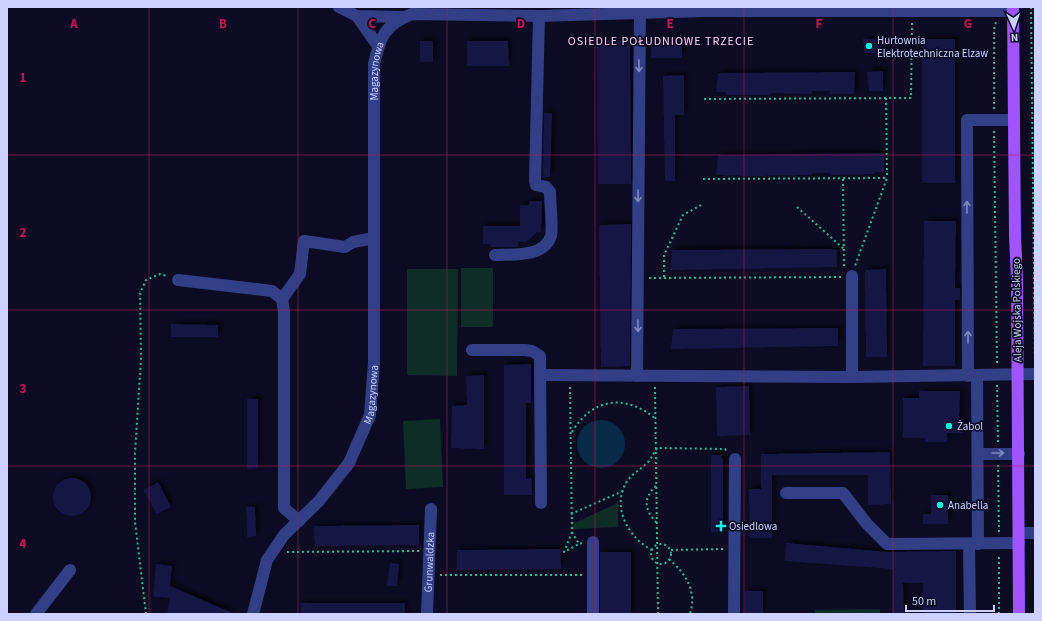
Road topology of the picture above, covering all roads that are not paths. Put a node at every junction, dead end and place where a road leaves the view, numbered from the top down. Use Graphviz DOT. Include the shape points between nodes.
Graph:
graph roads {
  1 [pos="338,7"];
  2 [pos="705,9"];
  3 [pos="856,9"];
  4 [pos="1013,9"];
  5 [pos="639,10"];
  6 [pos="357,16"];
  7 [pos="539,16"];
  8 [pos="404,17"];
  9 [pos="378,46"];
  10 [pos="1013,120"];
  11 [pos="374,238"];
  12 [pos="495,255"];
  13 [pos="848,277"];
  14 [pos="178,280"];
  15 [pos="282,299"];
  16 [pos="472,350"];
  17 [pos="1035,374"];
  18 [pos="1018,375"];
  19 [pos="541,376"];
  20 [pos="637,376"];
  21 [pos="852,376"];
  22 [pos="973,376"];
  23 [pos="978,454"];
  24 [pos="1019,454"];
  25 [pos="735,459"];
  26 [pos="786,493"];
  27 [pos="541,504"];
  28 [pos="432,509"];
  29 [pos="299,521"];
  30 [pos="1035,533"];
  31 [pos="1019,538"];
  32 [pos="593,542"];
  33 [pos="973,544"];
  34 [pos="70,570"];
  35 [pos="36,614"];
  36 [pos="253,614"];
  37 [pos="427,614"];
  38 [pos="593,614"];
  39 [pos="734,614"];
  40 [pos="970,614"];
  41 [pos="1019,614"];
  1 -- 6 [label="street"];
  2 -- 3 [label="street, Magazynowa"];
  2 -- 5 [label="street, Magazynowa"];
  3 -- 4 [label="street, Magazynowa"];
  4 -- 10 [label="main road, Aleja Wojska Polskiego"];
  5 -- 7 [label="street, Magazynowa"];
  5 -- 20 [label="street, one-way"];
  6 -- 8 [label="street"];
  6 -- 9 [label="street"];
  7 -- 8 [label="street, Magazynowa" via="412,14"];
  7 -- 12 [label="street" via="535,181 536,185 546,187 550,192 551,236 543,247 529,254"];
  8 -- 9 [label="street, Magazynowa" via="385,31"];
  9 -- 11 [label="street, Magazynowa" via="374,64"];
  10 -- 18 [label="main road, Aleja Wojska Polskiego"];
  22 -- 10 [label="street, one-way" via="967,120"];
  11 -- 15 [label="street" via="353,242 345,247 304,241 300,274"];
  11 -- 29 [label="street, Magazynowa" via="374,363 370,416 349,463 319,502"];
  13 -- 21 [label="street"];
  14 -- 15 [label="street" via="272,291"];
  15 -- 29 [label="street" via="284,508"];
  16 -- 19 [label="street" via="532,351 540,356"];
  17 -- 18 [label="street"];
  18 -- 22 [label="street"];
  18 -- 24 [label="main road, Aleja Wojska Polskiego"];
  19 -- 20 [label="street"];
  19 -- 27 [label="street"];
  20 -- 21 [label="street"];
  21 -- 22 [label="street"];
  22 -- 23 [label="street"];
  23 -- 24 [label="street"];
  23 -- 33 [label="street"];
  24 -- 31 [label="main road, Aleja Wojska Polskiego"];
  25 -- 39 [label="street"];
  26 -- 33 [label="street" via="843,493 867,524 887,544"];
  28 -- 37 [label="street, Grunwaldzka"];
  29 -- 36 [label="street, Magazynowa" via="284,535 267,560"];
  30 -- 31 [label="street"];
  31 -- 33 [label="street" via="1000,544"];
  31 -- 41 [label="main road, Aleja Wojska Polskiego"];
  32 -- 38 [label="street"];
  33 -- 40 [label="street"];
  34 -- 35 [label="street"];
}
